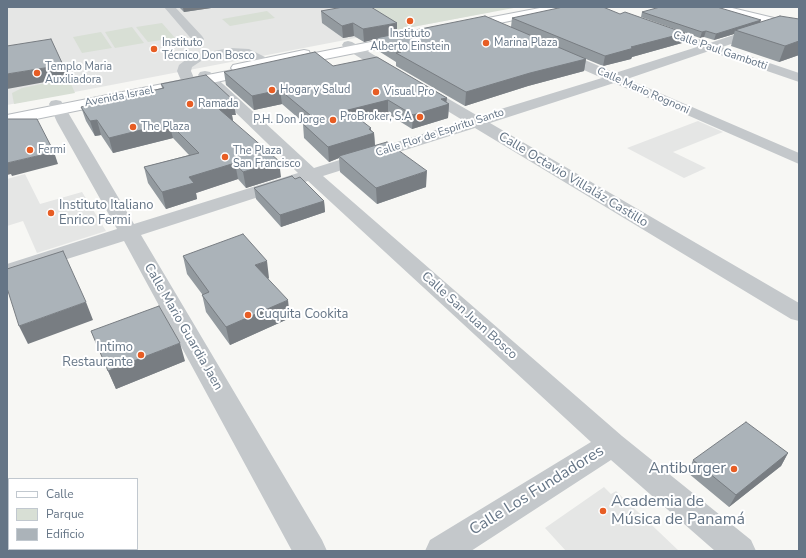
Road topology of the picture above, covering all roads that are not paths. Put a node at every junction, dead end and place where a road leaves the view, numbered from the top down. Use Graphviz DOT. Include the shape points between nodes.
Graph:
graph roads {
  1 [pos="168,7"];
  2 [pos="537,7"];
  3 [pos="561,7"];
  4 [pos="715,7"];
  5 [pos="748,7"];
  6 [pos="799,19"];
  7 [pos="486,22"];
  8 [pos="641,23"];
  9 [pos="781,24"];
  10 [pos="799,28"];
  11 [pos="508,32"];
  12 [pos="416,34"];
  13 [pos="198,39"];
  14 [pos="351,47"];
  15 [pos="543,47"];
  16 [pos="710,47"];
  17 [pos="264,62"];
  18 [pos="200,77"];
  19 [pos="615,78"];
  20 [pos="799,78"];
  21 [pos="58,107"];
  22 [pos="7,113"];
  23 [pos="7,120"];
  24 [pos="476,122"];
  25 [pos="799,159"];
  26 [pos="311,175"];
  27 [pos="129,232"];
  28 [pos="7,271"];
  29 [pos="799,313"];
  30 [pos="612,444"];
  31 [pos="310,551"];
  32 [pos="442,551"];
  33 [pos="739,551"];
  1 -- 13 [label="street"];
  2 -- 7 [label="main road" via="455,26"];
  3 -- 7 [label="main road"];
  4 -- 9 [label="main road"];
  5 -- 6 [label="main road"];
  7 -- 11 [label="street"];
  8 -- 16 [label="street, Calle Paul Gambotti"];
  9 -- 10 [label="main road"];
  9 -- 16 [label="street, Calle Flor de Espiritu Santo"];
  12 -- 14 [label="main road, Avenida Israel"];
  14 -- 17 [label="main road, Avenida Israel"];
  14 -- 18 [label="main road, Avenida Israel"];
  14 -- 24 [label="street, Calle Octavio Villaláz Castillo"];
  15 -- 19 [label="street, Calle Mario Rognoni"];
  16 -- 19 [label="street, Calle Flor de Espiritu Santo"];
  16 -- 20 [label="street, Calle Paul Gambotti"];
  17 -- 18 [label="main road, Avenida Israel"];
  17 -- 18 [label="street" via="244,52 197,58 186,65 184,71"];
  18 -- 21 [label="main road, Avenida Israel"];
  18 -- 21 [label="main road, Avenida Israel"];
  18 -- 26 [label="street, Calle San Juan Bosco"];
  19 -- 24 [label="street, Calle Flor de Espiritu Santo"];
  19 -- 25 [label="street, Calle Mario Rognoni"];
  21 -- 22 [label="main road, Avenida Israel"];
  21 -- 23 [label="main road, Avenida Israel"];
  21 -- 27 [label="street, Calle Mario Guardia Jaen"];
  24 -- 26 [label="street, Calle Flor de Espiritu Santo"];
  24 -- 29 [label="street, Calle Octavio Villaláz Castillo"];
  26 -- 27 [label="street, Calle Flor de Espiritu Santo"];
  26 -- 30 [label="street, Calle San Juan Bosco"];
  27 -- 28 [label="street, Calle Flor de Espiritu Santo"];
  27 -- 31 [label="street, Calle Mario Guardia Jaen"];
  30 -- 32 [label="street, Calle Los Fundadores"];
  30 -- 33 [label="street, Calle San Juan Bosco"];
}
